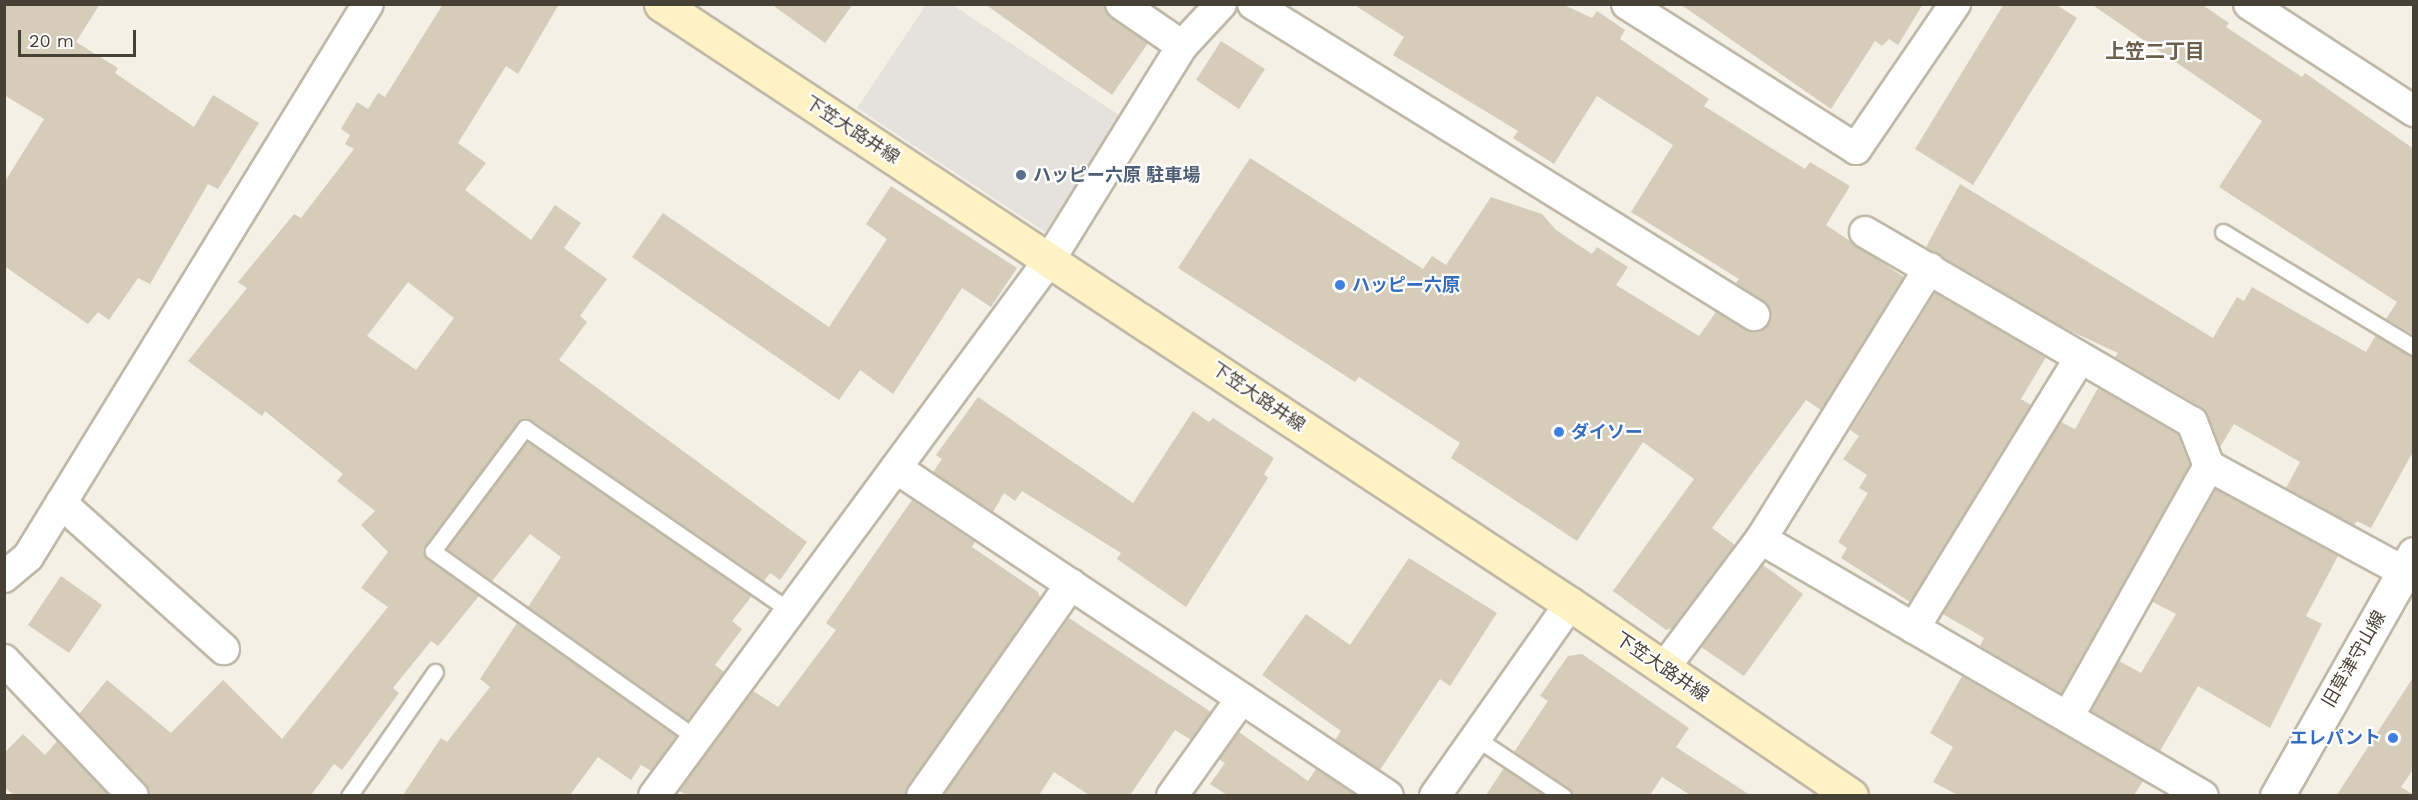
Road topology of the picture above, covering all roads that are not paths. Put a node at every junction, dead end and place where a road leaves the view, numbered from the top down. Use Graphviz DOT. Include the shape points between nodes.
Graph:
graph roads {
  1 [pos="368,4"];
  2 [pos="661,4"];
  3 [pos="1122,4"];
  4 [pos="1221,4"];
  5 [pos="1253,4"];
  6 [pos="1627,4"];
  7 [pos="1955,4"];
  8 [pos="2249,4"];
  9 [pos="1182,46"];
  10 [pos="2414,111"];
  11 [pos="1865,232"];
  12 [pos="2223,232"];
  13 [pos="1050,259"];
  14 [pos="1930,268"];
  15 [pos="1754,315"];
  16 [pos="2414,347"];
  17 [pos="2080,358"];
  18 [pos="2209,466"];
  19 [pos="896,468"];
  20 [pos="61,503"];
  21 [pos="1761,539"];
  22 [pos="2409,563"];
  23 [pos="4,577"];
  24 [pos="1071,584"];
  25 [pos="1570,604"];
  26 [pos="790,611"];
  27 [pos="1914,628"];
  28 [pos="224,649"];
  29 [pos="4,660"];
  30 [pos="1664,668"];
  31 [pos="435,672"];
  32 [pos="1242,698"];
  33 [pos="2068,717"];
  34 [pos="696,738"];
  35 [pos="1476,738"];
  36 [pos="133,795"];
  37 [pos="349,795"];
  38 [pos="654,795"];
  39 [pos="922,795"];
  40 [pos="1172,795"];
  41 [pos="1388,795"];
  42 [pos="1435,795"];
  43 [pos="1563,795"];
  44 [pos="1851,795"];
  45 [pos="2203,795"];
  46 [pos="2277,795"];
  1 -- 20 [label="street"];
  2 -- 13 [label="main road, 下笠大路井線"];
  3 -- 9 [label="street"];
  4 -- 9 [label="street"];
  5 -- 15 [label="street"];
  6 -- 7 [label="street" via="1856,149"];
  8 -- 10 [label="street"];
  9 -- 13 [label="street"];
  11 -- 14 [label="street"];
  12 -- 16 [label="lane"];
  13 -- 19 [label="street"];
  13 -- 25 [label="main road, 下笠大路井線"];
  14 -- 17 [label="street"];
  14 -- 21 [label="street"];
  17 -- 18 [label="street" via="2192,422"];
  17 -- 27 [label="street"];
  18 -- 22 [label="street"];
  18 -- 33 [label="street"];
  19 -- 24 [label="street"];
  19 -- 26 [label="street"];
  20 -- 23 [label="street" via="28,557"];
  20 -- 28 [label="street"];
  21 -- 27 [label="street"];
  21 -- 30 [label="street"];
  22 -- 46 [label="street, 旧草津守山線"];
  24 -- 32 [label="street"];
  24 -- 39 [label="street"];
  25 -- 30 [label="main road, 下笠大路井線"];
  25 -- 35 [label="street"];
  26 -- 34 [label="street"];
  26 -- 34 [label="lane" via="525,428 433,551"];
  27 -- 33 [label="street"];
  29 -- 36 [label="street"];
  30 -- 44 [label="main road, 下笠大路井線"];
  31 -- 37 [label="lane"];
  32 -- 40 [label="street"];
  32 -- 41 [label="street"];
  33 -- 45 [label="street"];
  34 -- 38 [label="street"];
  35 -- 42 [label="street"];
  35 -- 43 [label="lane"];
}
